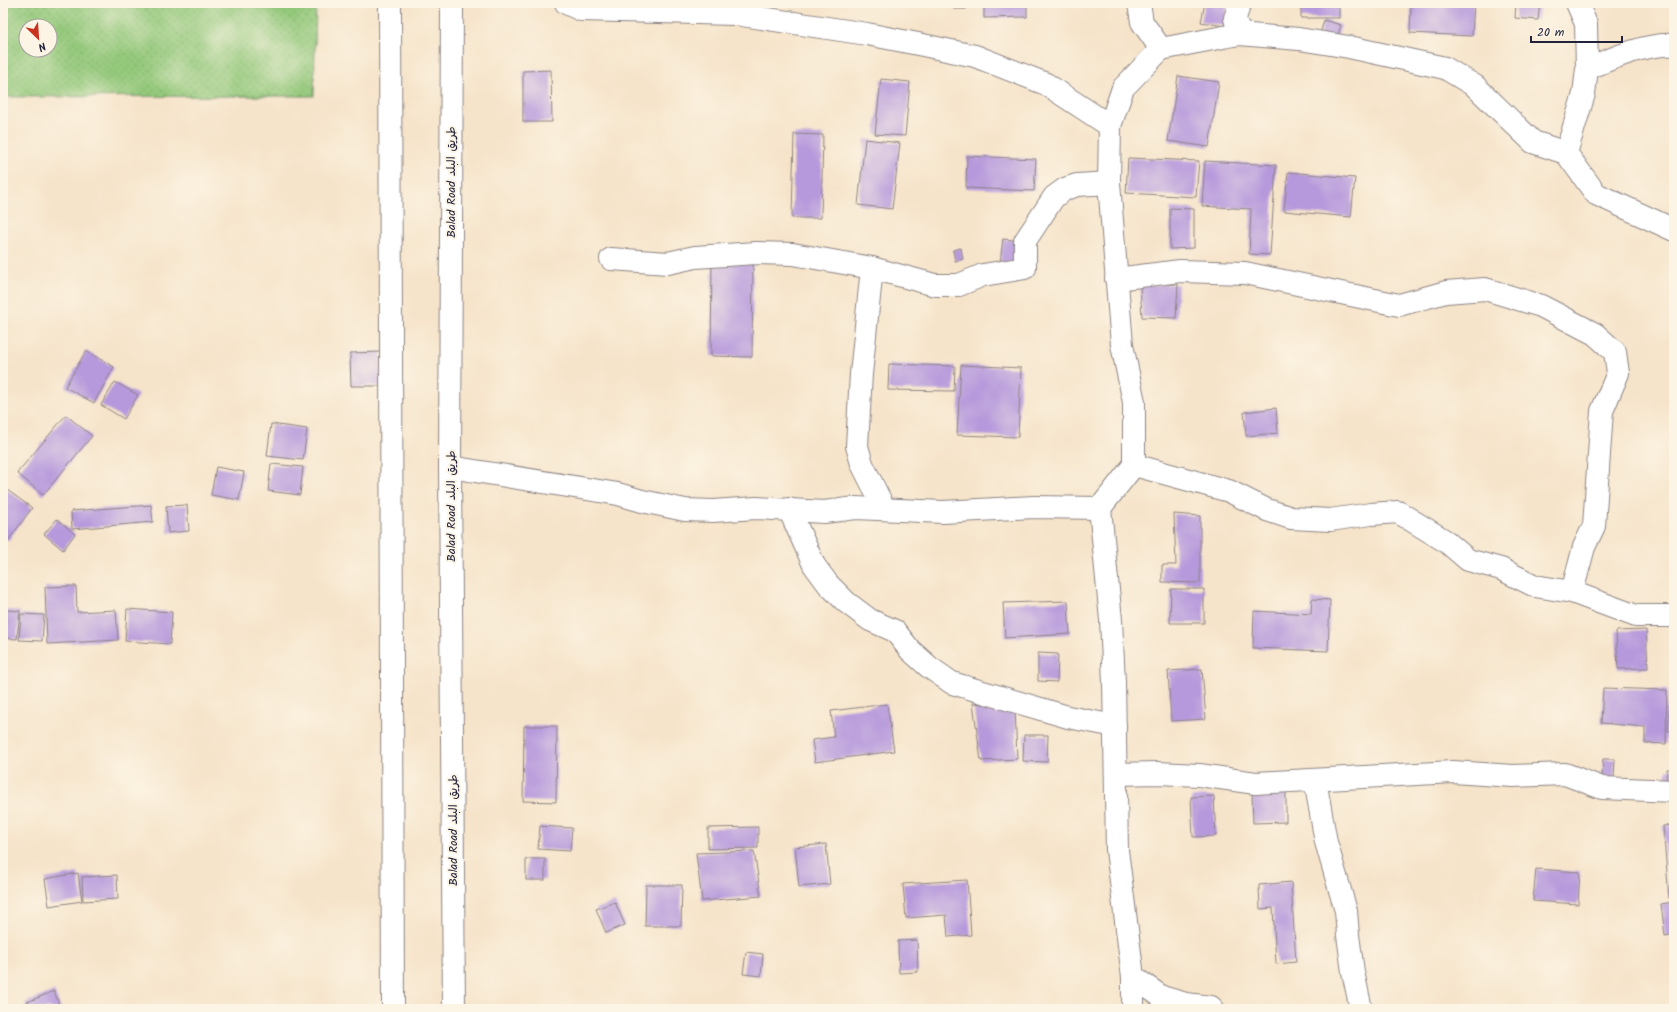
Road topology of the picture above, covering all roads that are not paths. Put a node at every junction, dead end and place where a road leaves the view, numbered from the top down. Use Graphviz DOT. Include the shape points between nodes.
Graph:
graph roads {
  1 [pos="390,3"];
  2 [pos="452,3"];
  3 [pos="566,3"];
  4 [pos="1139,3"];
  5 [pos="1240,3"];
  6 [pos="1577,3"];
  7 [pos="1239,34"];
  8 [pos="1674,45"];
  9 [pos="1161,49"];
  10 [pos="1587,69"];
  11 [pos="1110,126"];
  12 [pos="1566,153"];
  13 [pos="1109,183"];
  14 [pos="1674,230"];
  15 [pos="611,260"];
  16 [pos="872,268"];
  17 [pos="1116,279"];
  18 [pos="1134,464"];
  19 [pos="450,468"];
  20 [pos="884,508"];
  21 [pos="1100,508"];
  22 [pos="789,509"];
  23 [pos="1572,592"];
  24 [pos="1674,616"];
  25 [pos="1115,726"];
  26 [pos="1116,774"];
  27 [pos="1315,780"];
  28 [pos="1674,791"];
  29 [pos="1133,978"];
  30 [pos="393,1009"];
  31 [pos="454,1009"];
  32 [pos="1133,1009"];
  33 [pos="1213,1009"];
  34 [pos="1360,1009"];
  1 -- 30 [label="main road"];
  2 -- 19 [label="main road, Balad Road طريق البلد"];
  3 -- 11 [label="main road" via="581,10 735,14 867,34 975,56 1046,84"];
  4 -- 9 [label="main road" via="1142,22"];
  5 -- 7 [label="main road" via="1235,18"];
  6 -- 10 [label="main road" via="1586,24"];
  7 -- 9 [label="main road"];
  7 -- 12 [label="main road" via="1349,47 1445,68 1475,86 1532,142"];
  8 -- 10 [label="main road" via="1664,44 1617,56"];
  9 -- 11 [label="main road" via="1123,88"];
  10 -- 12 [label="main road" via="1584,94"];
  11 -- 13 [label="main road"];
  12 -- 14 [label="main road" via="1596,194"];
  13 -- 16 [label="main road" via="1077,185 1065,189 1054,197 1025,241 1025,268 983,275 959,285 935,285"];
  13 -- 17 [label="main road"];
  15 -- 16 [label="main road" via="668,262 695,257 756,253 793,254"];
  16 -- 20 [label="main road" via="861,374 857,446 862,464"];
  17 -- 18 [label="main road" via="1122,345 1134,402"];
  17 -- 23 [label="main road" via="1180,271 1245,273 1399,305 1446,292 1485,289 1541,306 1595,334 1615,352 1618,373 1602,411 1594,526 1584,547"];
  18 -- 21 [label="main road"];
  18 -- 23 [label="main road" via="1229,491 1266,510 1292,518 1330,520 1398,512 1448,542 1468,560 1501,569 1535,586"];
  19 -- 22 [label="main road" via="618,494 684,510"];
  19 -- 31 [label="main road, Balad Road طريق البلد"];
  20 -- 21 [label="main road" via="943,512 1034,507"];
  20 -- 22 [label="main road" via="824,512"];
  21 -- 25 [label="main road" via="1111,620"];
  22 -- 25 [label="main road" via="814,565 828,584 870,620 896,631 910,650 952,683 1068,718"];
  23 -- 24 [label="main road" via="1636,616"];
  25 -- 26 [label="main road"];
  26 -- 27 [label="main road" via="1199,775 1256,783"];
  26 -- 29 [label="main road" via="1117,850"];
  27 -- 28 [label="main road" via="1453,772 1513,776 1565,774 1602,788"];
  27 -- 34 [label="main road" via="1326,842 1346,911"];
  29 -- 32 [label="main road"];
  29 -- 33 [label="main road" via="1162,997"];
}
